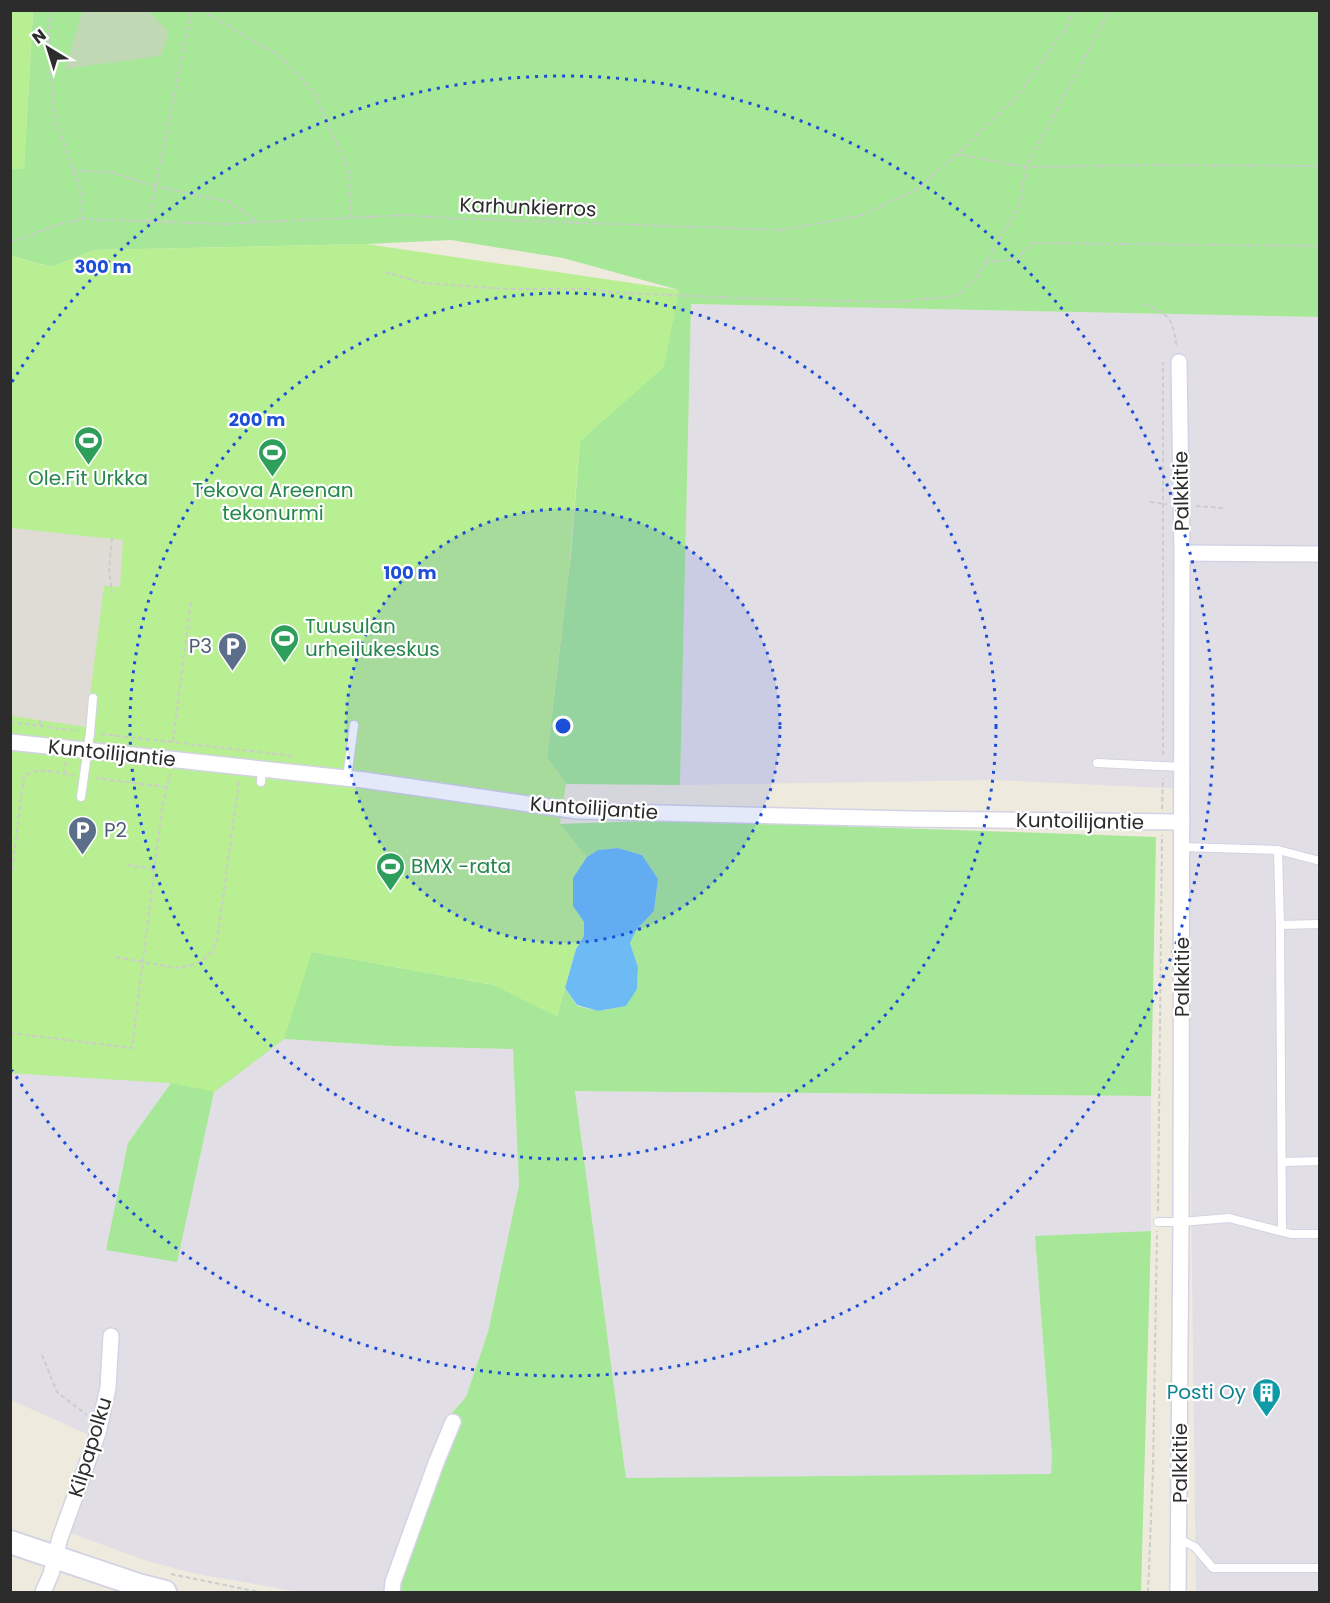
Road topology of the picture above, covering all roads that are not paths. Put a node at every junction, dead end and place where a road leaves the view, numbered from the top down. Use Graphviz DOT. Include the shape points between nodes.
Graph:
graph roads {
  1 [pos="1179,362"];
  2 [pos="1182,553"];
  3 [pos="1320,554"];
  4 [pos="93,698"];
  5 [pos="354,725"];
  6 [pos="10,742"];
  7 [pos="87,750"];
  8 [pos="1097,763"];
  9 [pos="1182,767"];
  10 [pos="347,778"];
  11 [pos="81,797"];
  12 [pos="1182,822"];
  13 [pos="1182,847"];
  14 [pos="1278,850"];
  15 [pos="1320,861"];
  16 [pos="1320,924"];
  17 [pos="1280,925"];
  18 [pos="1320,1161"];
  19 [pos="1282,1162"];
  20 [pos="1158,1222"];
  21 [pos="1181,1222"];
  22 [pos="1282,1231"];
  23 [pos="1320,1234"];
  24 [pos="111,1336"];
  25 [pos="453,1422"];
  26 [pos="1179,1539"];
  27 [pos="12,1543"];
  28 [pos="56,1557"];
  29 [pos="1320,1569"];
  30 [pos="163,1582"];
  31 [pos="43,1593"];
  32 [pos="392,1593"];
  33 [pos="1178,1593"];
  1 -- 2 [label="street, Palkkitie"];
  2 -- 3 [label="street"];
  2 -- 9 [label="street, Palkkitie"];
  4 -- 7 [label="lane"];
  5 -- 10 [label="lane"];
  6 -- 7 [label="street, Kuntoilijantie"];
  7 -- 10 [label="street, Kuntoilijantie" via="262,776"];
  7 -- 11 [label="lane"];
  8 -- 9 [label="lane"];
  9 -- 12 [label="street, Palkkitie"];
  10 -- 12 [label="street, Kuntoilijantie" via="577,811"];
  12 -- 13 [label="street, Palkkitie"];
  13 -- 14 [label="lane"];
  13 -- 21 [label="street, Palkkitie"];
  14 -- 15 [label="lane"];
  14 -- 17 [label="lane"];
  16 -- 17 [label="lane"];
  17 -- 19 [label="lane"];
  18 -- 19 [label="lane"];
  19 -- 22 [label="lane"];
  20 -- 21 [label="lane"];
  21 -- 22 [label="lane" via="1228,1218"];
  21 -- 26 [label="street, Palkkitie"];
  22 -- 23 [label="lane"];
  24 -- 28 [label="street, Kilpapolku" via="108,1388 98,1433"];
  25 -- 32 [label="street"];
  26 -- 29 [label="lane" via="1195,1547 1213,1568"];
  26 -- 33 [label="street, Palkkitie"];
  27 -- 28 [label="street"];
  28 -- 30 [label="street" via="138,1585"];
  28 -- 31 [label="street, Kilpapolku"];
}
